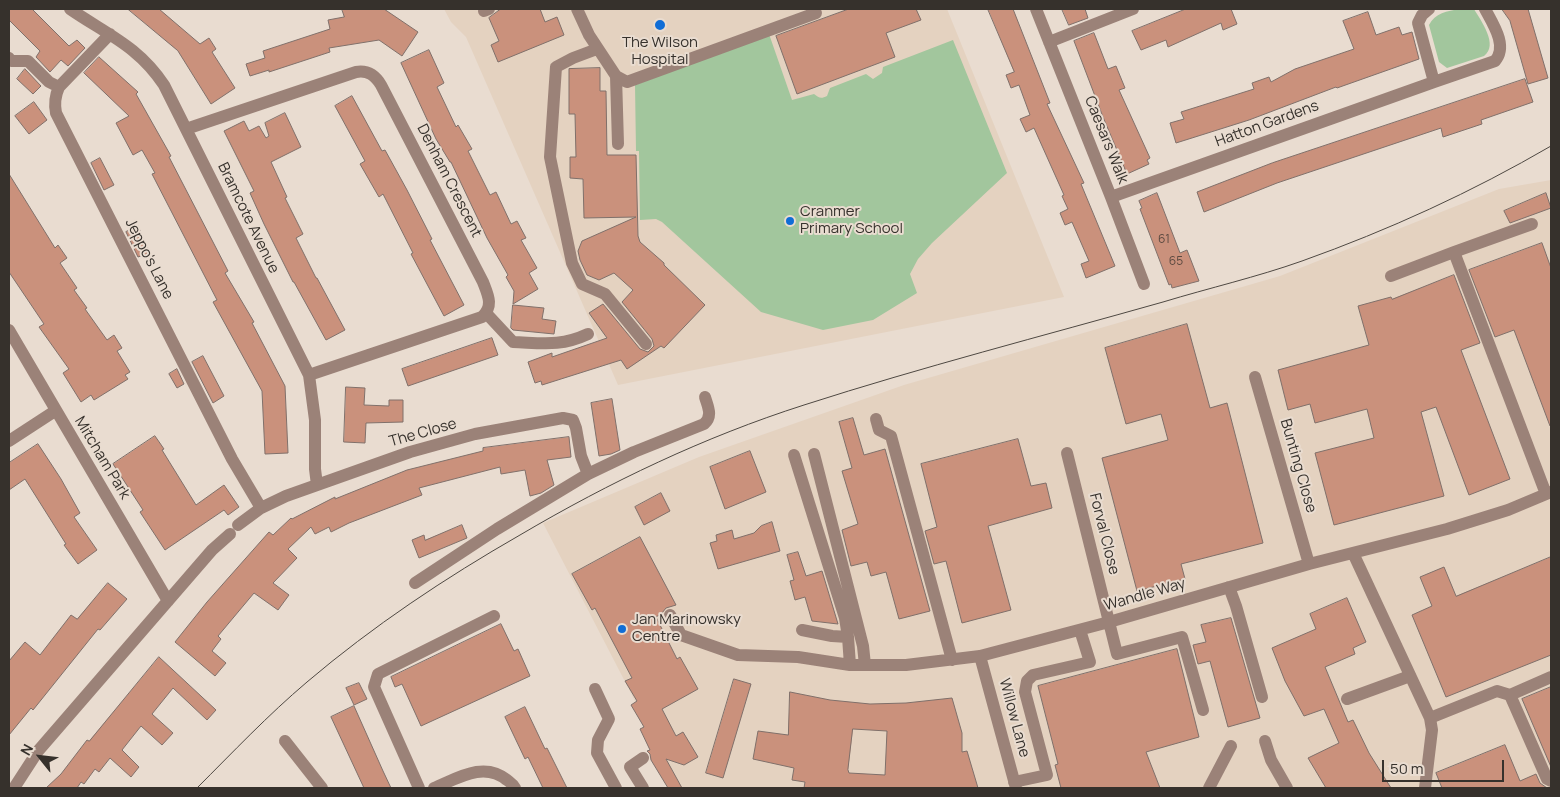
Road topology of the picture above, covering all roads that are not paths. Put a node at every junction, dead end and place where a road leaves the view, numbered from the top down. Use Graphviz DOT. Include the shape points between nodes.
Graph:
graph roads {
  1 [pos="70,9"];
  2 [pos="577,9"];
  3 [pos="1036,9"];
  4 [pos="1133,9"];
  5 [pos="1429,9"];
  6 [pos="1485,9"];
  7 [pos="816,13"];
  8 [pos="110,34"];
  9 [pos="1049,42"];
  10 [pos="597,49"];
  11 [pos="9,58"];
  12 [pos="616,76"];
  13 [pos="1434,82"];
  14 [pos="59,87"];
  15 [pos="186,129"];
  16 [pos="618,144"];
  17 [pos="1111,197"];
  18 [pos="1532,224"];
  19 [pos="1454,252"];
  20 [pos="1391,276"];
  21 [pos="1144,284"];
  22 [pos="486,313"];
  23 [pos="9,330"];
  24 [pos="588,334"];
  25 [pos="646,344"];
  26 [pos="309,376"];
  27 [pos="1254,377"];
  28 [pos="706,397"];
  29 [pos="55,411"];
  30 [pos="876,419"];
  31 [pos="9,441"];
  32 [pos="1067,453"];
  33 [pos="814,454"];
  34 [pos="794,455"];
  35 [pos="588,474"];
  36 [pos="316,485"];
  37 [pos="1548,493"];
  38 [pos="260,508"];
  39 [pos="1353,553"];
  40 [pos="1310,564"];
  41 [pos="415,583"];
  42 [pos="1229,587"];
  43 [pos="168,601"];
  44 [pos="670,615"];
  45 [pos="494,616"];
  46 [pos="1109,622"];
  47 [pos="802,630"];
  48 [pos="1080,630"];
  49 [pos="848,637"];
  50 [pos="980,656"];
  51 [pos="952,660"];
  52 [pos="850,665"];
  53 [pos="865,665"];
  54 [pos="1410,676"];
  55 [pos="1551,677"];
  56 [pos="594,689"];
  57 [pos="1510,695"];
  58 [pos="1262,697"];
  59 [pos="1347,699"];
  60 [pos="1203,710"];
  61 [pos="1430,718"];
  62 [pos="285,741"];
  63 [pos="1265,741"];
  64 [pos="1231,746"];
  65 [pos="643,758"];
  66 [pos="1551,781"];
  67 [pos="1015,785"];
  68 [pos="14,788"];
  69 [pos="322,788"];
  70 [pos="419,788"];
  71 [pos="434,788"];
  72 [pos="516,788"];
  73 [pos="616,788"];
  74 [pos="643,788"];
  75 [pos="1209,788"];
  76 [pos="1287,788"];
  77 [pos="1426,788"];
  1 -- 8 [label="street, Bramcote Avenue"];
  2 -- 10 [label="street"];
  3 -- 9 [label="street, Caesars Walk"];
  4 -- 9 [label="street"];
  5 -- 13 [label="street" via="1418,23"];
  6 -- 13 [label="street, Hatton Gardens" via="1501,44 1500,55 1495,61"];
  7 -- 12 [label="street" via="627,82"];
  8 -- 14 [label="street"];
  8 -- 15 [label="street, Bramcote Avenue" via="151,67"];
  9 -- 17 [label="street, Caesars Walk"];
  10 -- 12 [label="street"];
  10 -- 25 [label="street" via="556,67 550,157 572,263 582,284 605,294"];
  11 -- 14 [label="street" via="11,61 28,61 48,82"];
  12 -- 16 [label="street"];
  13 -- 17 [label="street, Hatton Gardens"];
  14 -- 38 [label="street, Jeppo's Lane" via="54,104 56,113 232,460"];
  15 -- 22 [label="street, Denham Crescent" via="356,72 373,75 483,282 489,298"];
  15 -- 26 [label="street, Bramcote Avenue"];
  17 -- 21 [label="street, Caesars Walk"];
  18 -- 19 [label="street"];
  19 -- 20 [label="street"];
  19 -- 37 [label="street"];
  22 -- 24 [label="street" via="513,342 558,344"];
  22 -- 26 [label="street" via="477,320"];
  23 -- 29 [label="street, Mitcham Park"];
  26 -- 36 [label="street, Bramcote Avenue" via="315,420"];
  27 -- 40 [label="street, Bunting Close"];
  28 -- 35 [label="street" via="710,414 704,424"];
  29 -- 31 [label="street"];
  29 -- 43 [label="street, Mitcham Park"];
  30 -- 51 [label="street" via="879,430 891,436"];
  32 -- 46 [label="street, Forval Close"];
  33 -- 53 [label="street" via="863,646"];
  34 -- 49 [label="street" via="845,618"];
  35 -- 36 [label="street, The Close" via="573,420 563,418 475,434 410,452"];
  35 -- 41 [label="street"];
  36 -- 38 [label="street, The Close"];
  37 -- 39 [label="street, Wandle Way" via="1508,510 1447,529"];
  38 -- 43 [label="street, The Close" via="212,550"];
  39 -- 40 [label="street, Wandle Way"];
  39 -- 54 [label="street"];
  40 -- 42 [label="street, Wandle Way"];
  42 -- 46 [label="street, Wandle Way"];
  42 -- 58 [label="street"];
  43 -- 68 [label="street" via="38,751"];
  44 -- 52 [label="street, Wandle Way" via="681,635 738,655 798,657"];
  45 -- 70 [label="street" via="378,674 374,687"];
  46 -- 48 [label="street, Wandle Way"];
  46 -- 60 [label="street, Forval Close" via="1118,654 1182,637"];
  47 -- 49 [label="street"];
  48 -- 50 [label="street, Wandle Way"];
  48 -- 67 [label="street" via="1090,662 1033,675 1027,681 1025,692 1047,775"];
  49 -- 52 [label="street"];
  50 -- 51 [label="street, Wandle Way"];
  50 -- 67 [label="street, Willow Lane"];
  51 -- 53 [label="street, Wandle Way"];
  52 -- 53 [label="street, Wandle Way"];
  54 -- 59 [label="street"];
  54 -- 61 [label="street"];
  55 -- 57 [label="street"];
  56 -- 73 [label="street" via="609,719 598,740 597,753"];
  57 -- 61 [label="street" via="1497,691"];
  57 -- 66 [label="street"];
  61 -- 77 [label="street" via="1432,730"];
  62 -- 69 [label="street"];
  63 -- 76 [label="street" via="1271,760"];
  64 -- 75 [label="street"];
  65 -- 74 [label="street" via="630,767"];
  71 -- 72 [label="street" via="487,770 499,774"];
}
